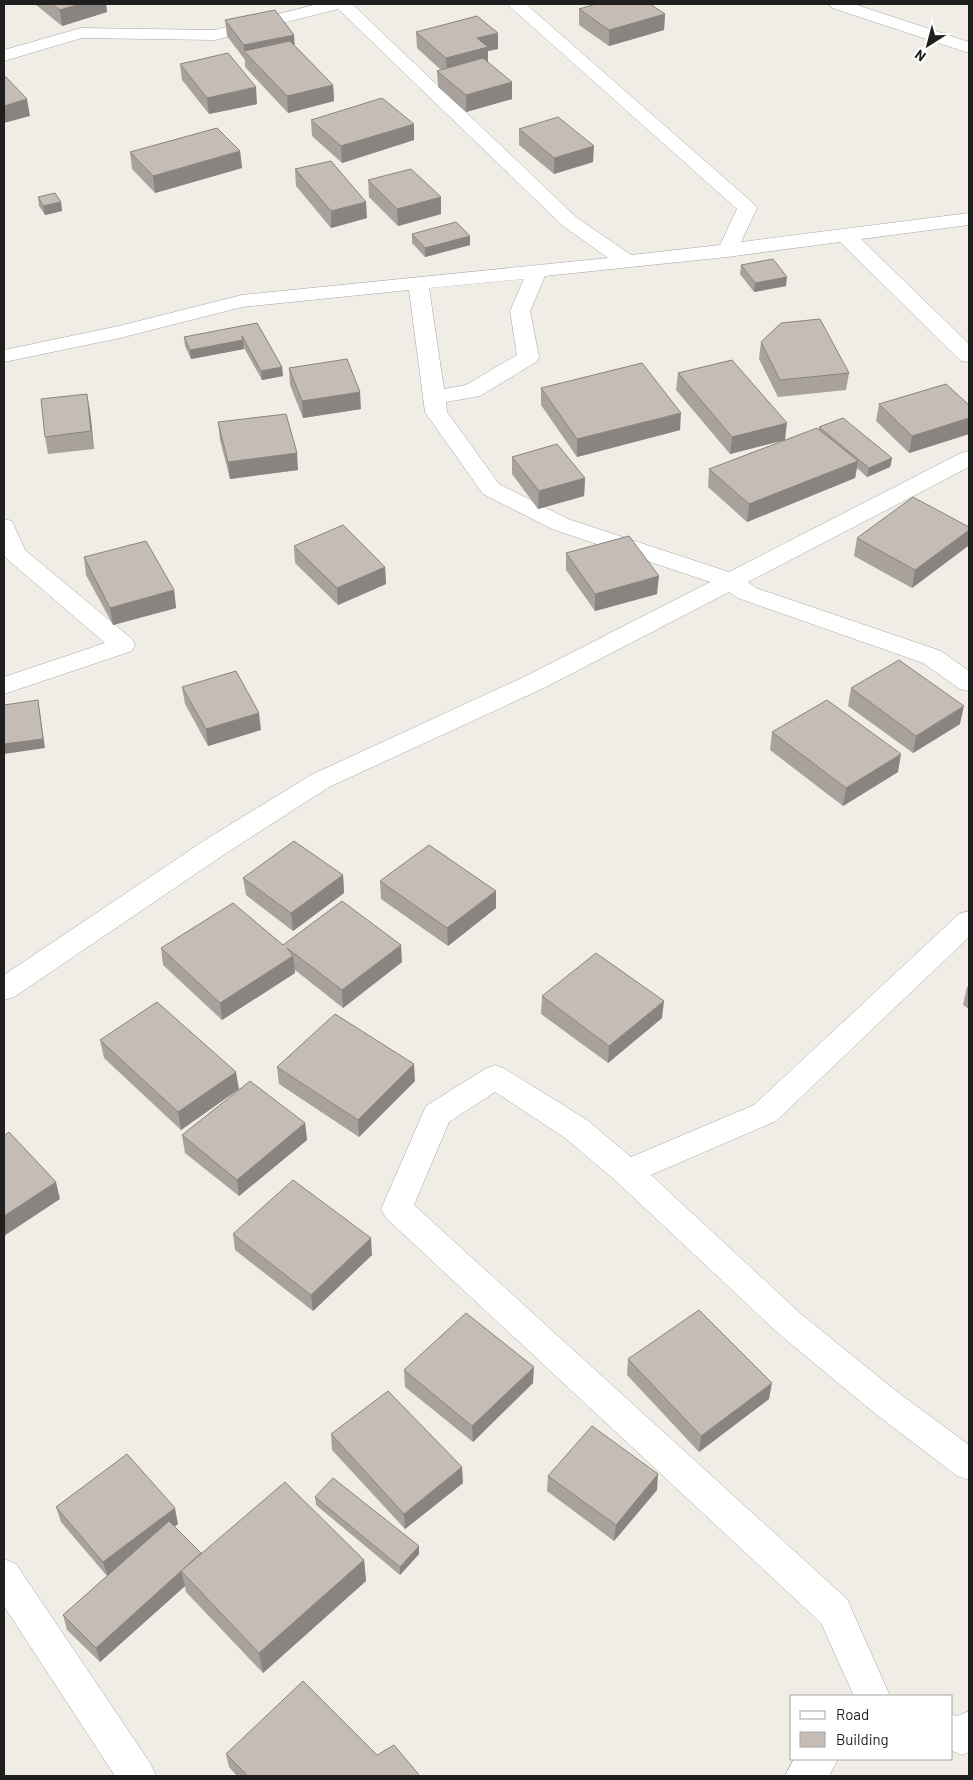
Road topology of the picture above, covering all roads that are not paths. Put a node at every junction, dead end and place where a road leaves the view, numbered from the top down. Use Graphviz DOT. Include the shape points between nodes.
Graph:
graph roads {
  1 [pos="338,4"];
  2 [pos="342,4"];
  3 [pos="516,4"];
  4 [pos="838,4"];
  5 [pos="969,48"];
  6 [pos="4,56"];
  7 [pos="969,218"];
  8 [pos="845,235"];
  9 [pos="727,251"];
  10 [pos="627,262"];
  11 [pos="538,271"];
  12 [pos="418,283"];
  13 [pos="4,356"];
  14 [pos="969,356"];
  15 [pos="433,397"];
  16 [pos="969,458"];
  17 [pos="4,526"];
  18 [pos="731,582"];
  19 [pos="969,683"];
  20 [pos="4,686"];
  21 [pos="969,921"];
  22 [pos="4,990"];
  23 [pos="627,1172"];
  24 [pos="969,1465"];
  25 [pos="4,1576"];
  26 [pos="872,1695"];
  27 [pos="969,1729"];
  28 [pos="953,1732"];
  29 [pos="818,1760"];
  30 [pos="135,1775"];
  31 [pos="804,1776"];
  1 -- 6 [label="street" via="215,35 80,33"];
  2 -- 10 [label="street" via="569,221"];
  3 -- 9 [label="street" via="747,208"];
  4 -- 5 [label="street"];
  7 -- 8 [label="street"];
  8 -- 9 [label="street"];
  8 -- 14 [label="street"];
  9 -- 10 [label="street"];
  10 -- 11 [label="street"];
  11 -- 12 [label="street"];
  11 -- 15 [label="street" via="520,311 528,357 472,390"];
  12 -- 13 [label="street" via="242,301 120,332"];
  12 -- 15 [label="street"];
  15 -- 18 [label="street" via="436,412 491,489 560,524"];
  16 -- 18 [label="street"];
  17 -- 20 [label="street" via="15,554 123,645"];
  18 -- 19 [label="street" via="747,593 932,657"];
  18 -- 22 [label="street" via="535,682 320,781 215,846"];
  21 -- 23 [label="street" via="765,1113"];
  23 -- 24 [label="street" via="790,1324"];
  23 -- 26 [label="street" via="576,1128 496,1076 437,1114 396,1209 834,1611"];
  25 -- 30 [label="street"];
  27 -- 28 [label="street" via="962,1737"];
  29 -- 31 [label="street"];
}
